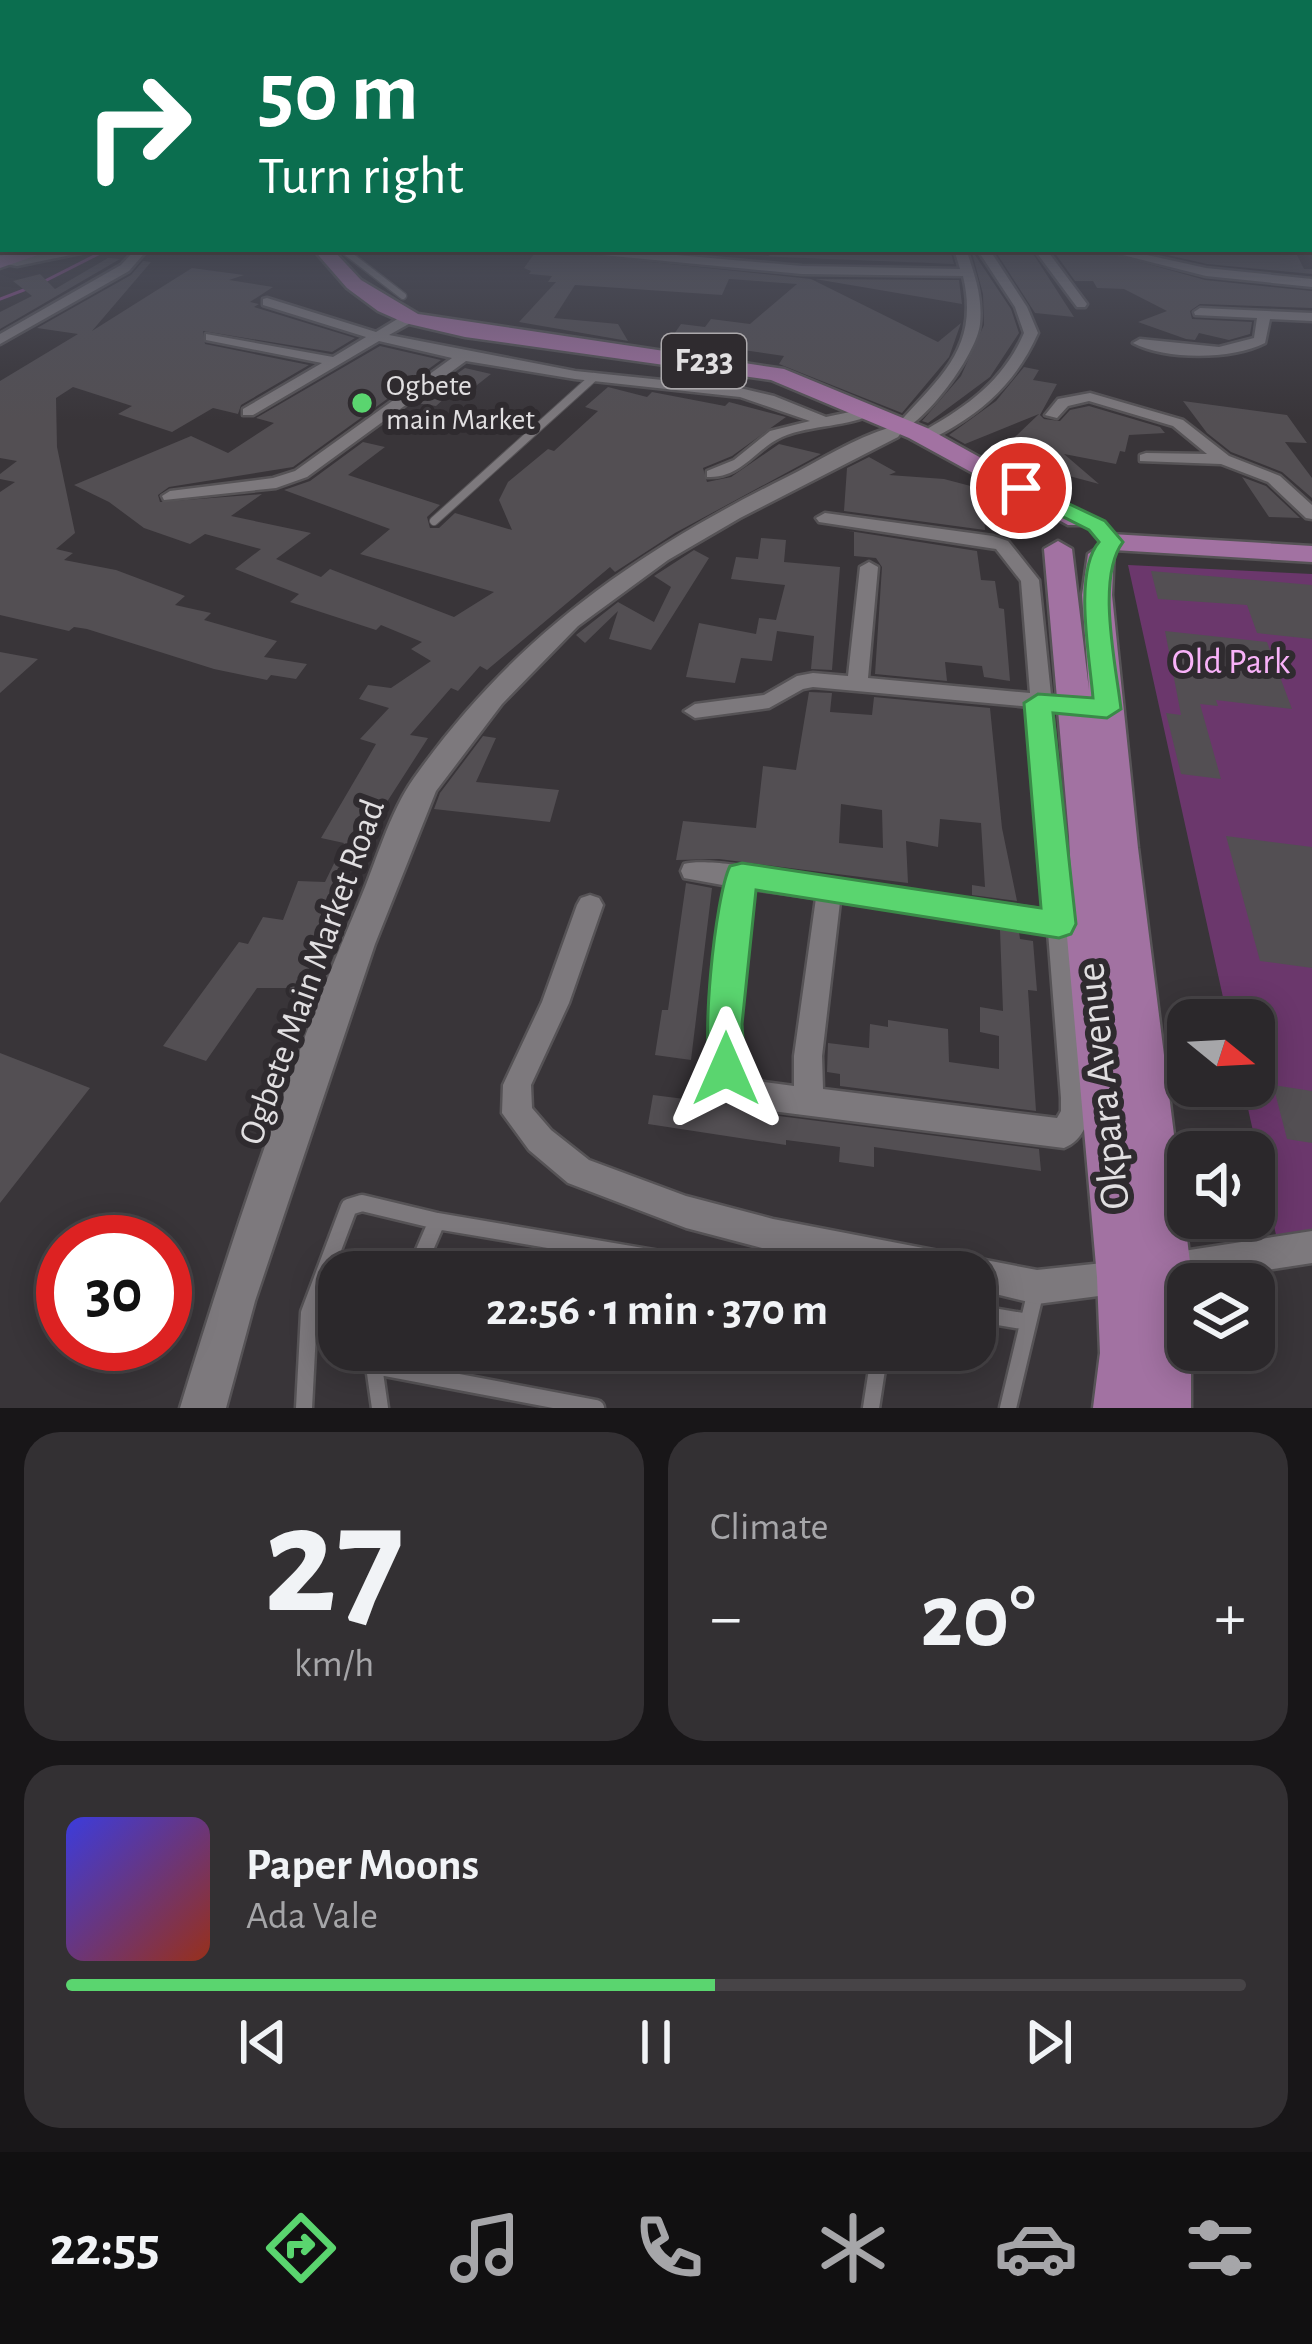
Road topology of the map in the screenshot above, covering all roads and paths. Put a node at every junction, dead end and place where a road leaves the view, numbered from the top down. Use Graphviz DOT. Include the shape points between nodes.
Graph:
graph roads {
  1 [pos="90,288"];
  2 [pos="345,288"];
  3 [pos="371,288"];
  4 [pos="971,288"];
  5 [pos="1008,288"];
  6 [pos="1069,288"];
  7 [pos="267,302"];
  8 [pos="1081,304"];
  9 [pos="1200,312"];
  10 [pos="1264,317"];
  11 [pos="1312,317"];
  12 [pos="395,319"];
  13 [pos="211,337"];
  14 [pos="0,340"];
  15 [pos="1140,343"];
  16 [pos="463,356"];
  17 [pos="333,362"];
  18 [pos="594,377"];
  19 [pos="248,412"];
  20 [pos="1052,415"];
  21 [pos="824,422"];
  22 [pos="888,425"];
  23 [pos="1146,458"];
  24 [pos="1223,459"];
  25 [pos="713,474"];
  26 [pos="170,496"];
  27 [pos="1312,514"];
  28 [pos="825,518"];
  29 [pos="434,521"];
  30 [pos="1082,536"];
  31 [pos="1312,554"];
  32 [pos="869,567"];
  33 [pos="857,685"];
  34 [pos="1073,705"];
  35 [pos="695,711"];
  36 [pos="693,871"];
  37 [pos="742,875"];
  38 [pos="830,892"];
  39 [pos="590,905"];
  40 [pos="1073,924"];
  41 [pos="808,1100"];
  42 [pos="437,1221"];
  43 [pos="1312,1247"];
  44 [pos="424,1251"];
  45 [pos="613,1251"];
  46 [pos="860,1251"];
  47 [pos="1144,1273"];
  48 [pos="996,1278"];
  49 [pos="1037,1287"];
  50 [pos="996,1317"];
  51 [pos="1028,1322"];
  52 [pos="379,1371"];
  53 [pos="435,1371"];
  54 [pos="876,1371"];
  55 [pos="203,1408"];
  56 [pos="304,1408"];
  57 [pos="380,1408"];
  58 [pos="596,1408"];
  59 [pos="871,1408"];
  60 [pos="1008,1408"];
  61 [pos="1121,1408"];
  62 [pos="1163,1408"];
  1 -- 14 [label="street"];
  2 -- 12 [label="main road, F233" via="356,309"];
  3 -- 12 [label="main road, F233"];
  4 -- 22 [label="street" via="976,330 962,355"];
  5 -- 22 [label="street" via="1031,333 1021,362 996,391"];
  6 -- 8 [label="street"];
  7 -- 12 [label="street"];
  9 -- 10 [label="street"];
  10 -- 11 [label="street"];
  10 -- 15 [label="street" via="1260,340 1249,348"];
  12 -- 16 [label="street"];
  12 -- 17 [label="street"];
  12 -- 22 [label="main road, F233" via="438,337 742,375"];
  13 -- 17 [label="street"];
  16 -- 18 [label="street"];
  16 -- 26 [label="street" via="301,474"];
  17 -- 19 [label="street"];
  18 -- 21 [label="street" via="763,396"];
  18 -- 29 [label="lane"];
  20 -- 24 [label="street" via="1063,403 1090,397 1128,405 1178,423"];
  21 -- 22 [label="street"];
  21 -- 25 [label="street" via="770,436"];
  22 -- 30 [label="main road, F233"];
  22 -- 30 [label="main road, F233"];
  22 -- 55 [label="street, Ogbete Main Market Road" via="660,555 569,621 423,787 358,944"];
  23 -- 24 [label="street"];
  24 -- 27 [label="street" via="1274,479"];
  28 -- 34 [label="street" via="1002,545 1030,580"];
  30 -- 31 [label="main road, F233"];
  30 -- 34 [label="main road, Okpara Avenue" via="1097,595"];
  32 -- 33 [label="street"];
  33 -- 34 [label="street"];
  33 -- 35 [label="street" via="807,680 769,701"];
  34 -- 40 [label="main road, Okpara Avenue" via="1092,899"];
  34 -- 47 [label="main road, Okpara Avenue"];
  36 -- 37 [label="street"];
  37 -- 38 [label="street"];
  37 -- 41 [label="street" via="726,1069 747,1092"];
  38 -- 40 [label="street"];
  38 -- 41 [label="street"];
  39 -- 46 [label="street" via="517,1085 517,1114 579,1172 686,1212"];
  40 -- 41 [label="street" via="1076,1114 1064,1133"];
  40 -- 47 [label="main road, Okpara Avenue"];
  42 -- 44 [label="lane"];
  42 -- 45 [label="lane"];
  42 -- 56 [label="lane" via="349,1207 309,1313"];
  43 -- 47 [label="street"];
  47 -- 49 [label="street"];
  47 -- 61 [label="main road, Okpara Avenue"];
  47 -- 62 [label="main road, Okpara Avenue" via="1168,1330"];
  48 -- 49 [label="street"];
  49 -- 51 [label="lane"];
  50 -- 51 [label="lane"];
  51 -- 60 [label="lane"];
  52 -- 57 [label="lane"];
  53 -- 58 [label="lane"];
  54 -- 59 [label="lane"];
}
